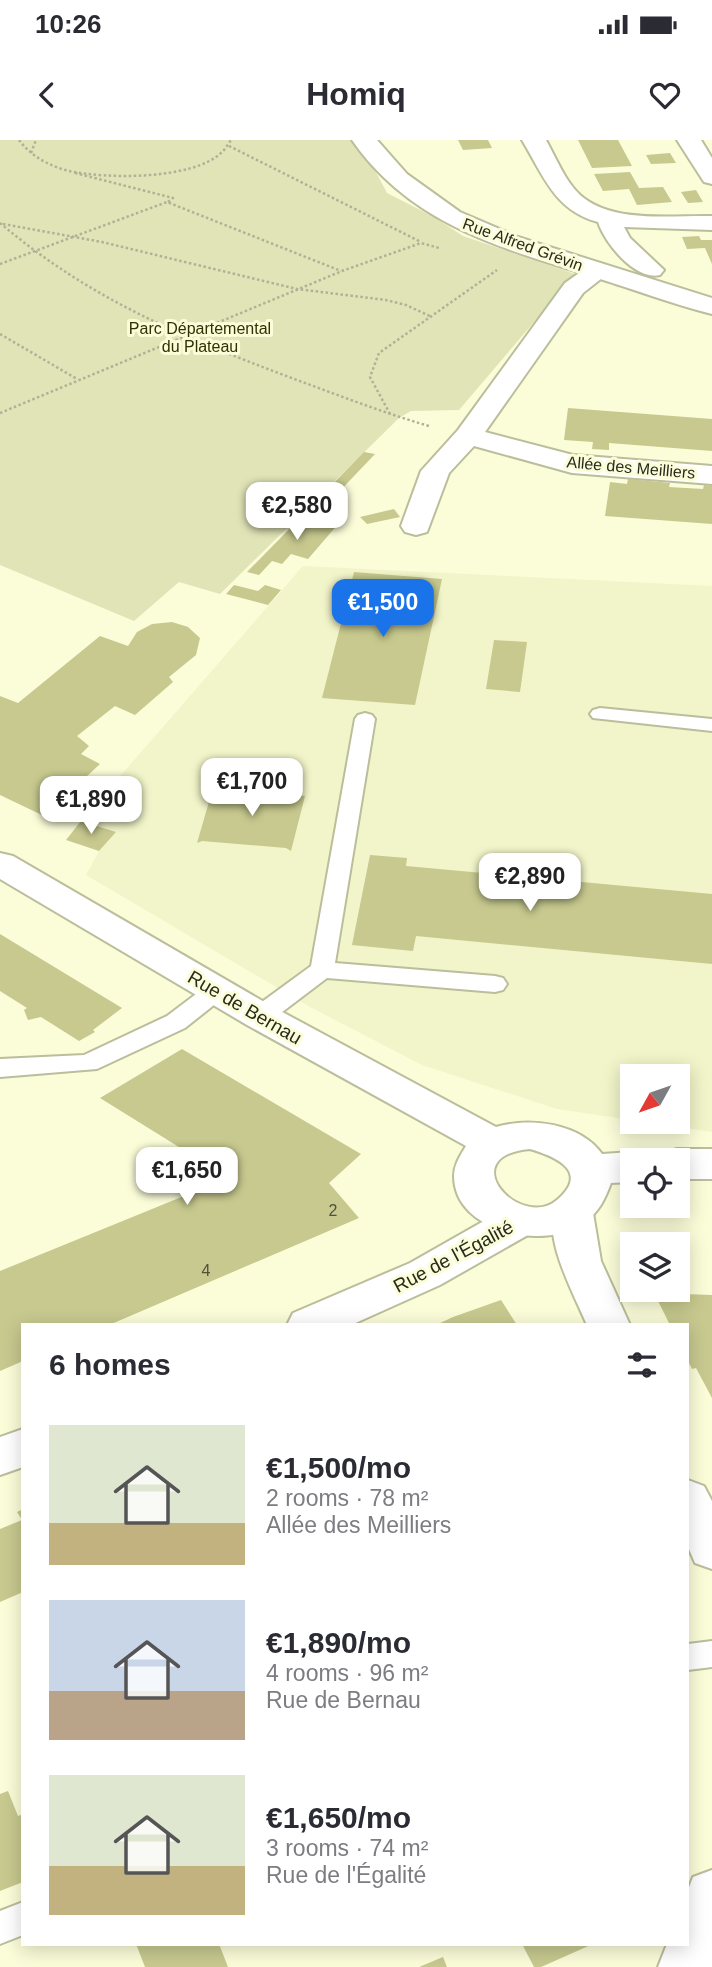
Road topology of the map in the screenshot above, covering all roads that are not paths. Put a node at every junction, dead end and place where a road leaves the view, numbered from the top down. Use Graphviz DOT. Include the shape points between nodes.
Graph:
graph roads {
  1 [pos="364,140"];
  2 [pos="534,140"];
  3 [pos="689,140"];
  4 [pos="712,177"];
  5 [pos="399,179"];
  6 [pos="609,218"];
  7 [pos="712,223"];
  8 [pos="651,270"];
  9 [pos="598,271"];
  10 [pos="712,289"];
  11 [pos="712,306"];
  12 [pos="468,436"];
  13 [pos="712,475"];
  14 [pos="416,526"];
  15 [pos="600,714"];
  16 [pos="365,719"];
  17 [pos="712,724"];
  18 [pos="0,864"];
  19 [pos="322,970"];
  20 [pos="495,984"];
  21 [pos="216,991"];
  22 [pos="260,1016"];
  23 [pos="0,1068"];
  24 [pos="494,1144"];
  25 [pos="690,1164"];
  26 [pos="712,1164"];
  27 [pos="620,1168"];
  28 [pos="590,1169"];
  29 [pos="572,1213"];
  30 [pos="520,1220"];
  31 [pos="313,1323"];
  32 [pos="608,1323"];
  33 [pos="21,1448"];
  34 [pos="0,1457"];
  35 [pos="689,1501"];
  36 [pos="712,1549"];
  37 [pos="712,1654"];
  38 [pos="689,1657"];
  39 [pos="712,1895"];
  40 [pos="21,1919"];
  41 [pos="0,1928"];
  42 [pos="685,1967"];
  1 -- 5 [label="street"];
  2 -- 6 [label="street" via="570,199"];
  3 -- 4 [label="street"];
  5 -- 8 [label="street, Rue Alfred Grévin" via="525,234"];
  5 -- 9 [label="street, Rue Alfred Grévin" via="451,217"];
  6 -- 7 [label="street"];
  6 -- 8 [label="street, Rue Alfred Grévin" via="618,243"];
  8 -- 10 [label="street, Rue Alfred Grévin"];
  9 -- 11 [label="street, Rue Alfred Grévin"];
  9 -- 12 [label="street" via="574,288"];
  12 -- 13 [label="street, Allée des Meilliers" via="572,464"];
  12 -- 14 [label="street" via="435,471"];
  15 -- 17 [label="lane"];
  16 -- 19 [label="lane"];
  18 -- 21 [label="street, Rue de Bernau"];
  19 -- 20 [label="lane"];
  19 -- 22 [label="lane"];
  21 -- 22 [label="street, Rue de Bernau"];
  21 -- 23 [label="lane" via="176,1022 88,1063"];
  22 -- 24 [label="street, Rue de Bernau"];
  24 -- 28 [label="street" via="511,1137 550,1137 568,1144"];
  24 -- 30 [label="street" via="482,1154 473,1179 488,1205"];
  25 -- 26 [label="street"];
  27 -- 28 [label="street"];
  28 -- 29 [label="street" via="590,1193"];
  29 -- 30 [label="street" via="538,1222"];
  29 -- 32 [label="street" via="580,1261"];
  30 -- 31 [label="street, Rue de l'Égalité" via="425,1275"];
  33 -- 34 [label="street"];
  35 -- 36 [label="street"];
  37 -- 38 [label="lane"];
  39 -- 42 [label="street"];
  40 -- 41 [label="lane"];
}
